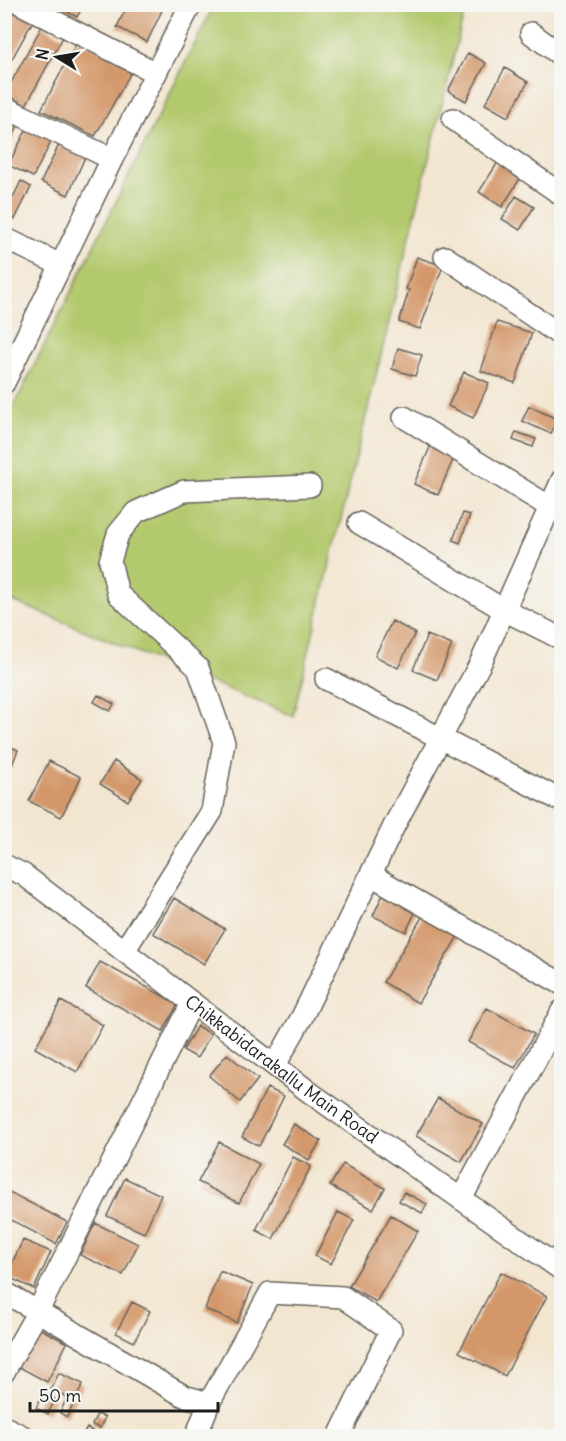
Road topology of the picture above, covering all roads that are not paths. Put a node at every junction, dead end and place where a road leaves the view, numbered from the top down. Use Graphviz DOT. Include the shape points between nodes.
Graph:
graph roads {
  1 [pos="21,4"];
  2 [pos="191,4"];
  3 [pos="531,33"];
  4 [pos="561,56"];
  5 [pos="156,73"];
  6 [pos="4,107"];
  7 [pos="453,120"];
  8 [pos="112,159"];
  9 [pos="561,195"];
  10 [pos="4,238"];
  11 [pos="445,257"];
  12 [pos="61,265"];
  13 [pos="561,336"];
  14 [pos="4,383"];
  15 [pos="404,417"];
  16 [pos="561,480"];
  17 [pos="310,486"];
  18 [pos="556,509"];
  19 [pos="359,523"];
  20 [pos="504,610"];
  21 [pos="561,639"];
  22 [pos="326,679"];
  23 [pos="440,740"];
  24 [pos="561,801"];
  25 [pos="4,864"];
  26 [pos="371,875"];
  27 [pos="124,951"];
  28 [pos="561,984"];
  29 [pos="192,1003"];
  30 [pos="561,1011"];
  31 [pos="275,1065"];
  32 [pos="461,1199"];
  33 [pos="561,1270"];
  34 [pos="4,1292"];
  35 [pos="38,1311"];
  36 [pos="4,1372"];
  37 [pos="209,1403"];
  38 [pos="4,1427"];
  39 [pos="22,1437"];
  40 [pos="196,1437"];
  41 [pos="339,1437"];
  1 -- 5 [label="street"];
  2 -- 5 [label="street"];
  3 -- 4 [label="street"];
  5 -- 8 [label="street"];
  6 -- 8 [label="street"];
  7 -- 9 [label="street"];
  8 -- 12 [label="street"];
  10 -- 12 [label="street"];
  11 -- 13 [label="street"];
  12 -- 14 [label="street"];
  15 -- 18 [label="street"];
  16 -- 18 [label="street"];
  17 -- 27 [label="street" via="184,491 136,512 118,534 110,561 118,594 198,668 224,742 212,811"];
  18 -- 20 [label="street"];
  19 -- 20 [label="street"];
  20 -- 21 [label="street"];
  20 -- 23 [label="street"];
  22 -- 23 [label="street"];
  23 -- 24 [label="street"];
  23 -- 26 [label="street"];
  25 -- 27 [label="street, Chikkabidarakallu Main Road"];
  26 -- 28 [label="street"];
  26 -- 31 [label="street" via="303,1017"];
  27 -- 29 [label="street, Chikkabidarakallu Main Road"];
  29 -- 31 [label="street, Chikkabidarakallu Main Road"];
  29 -- 35 [label="street"];
  30 -- 32 [label="street"];
  31 -- 32 [label="street, Chikkabidarakallu Main Road"];
  32 -- 33 [label="street, Chikkabidarakallu Main Road"];
  34 -- 35 [label="street"];
  35 -- 36 [label="street"];
  35 -- 37 [label="street" via="184,1396"];
  37 -- 40 [label="street"];
  37 -- 41 [label="street" via="270,1293 344,1297 391,1330"];
  38 -- 39 [label="street"];
}
